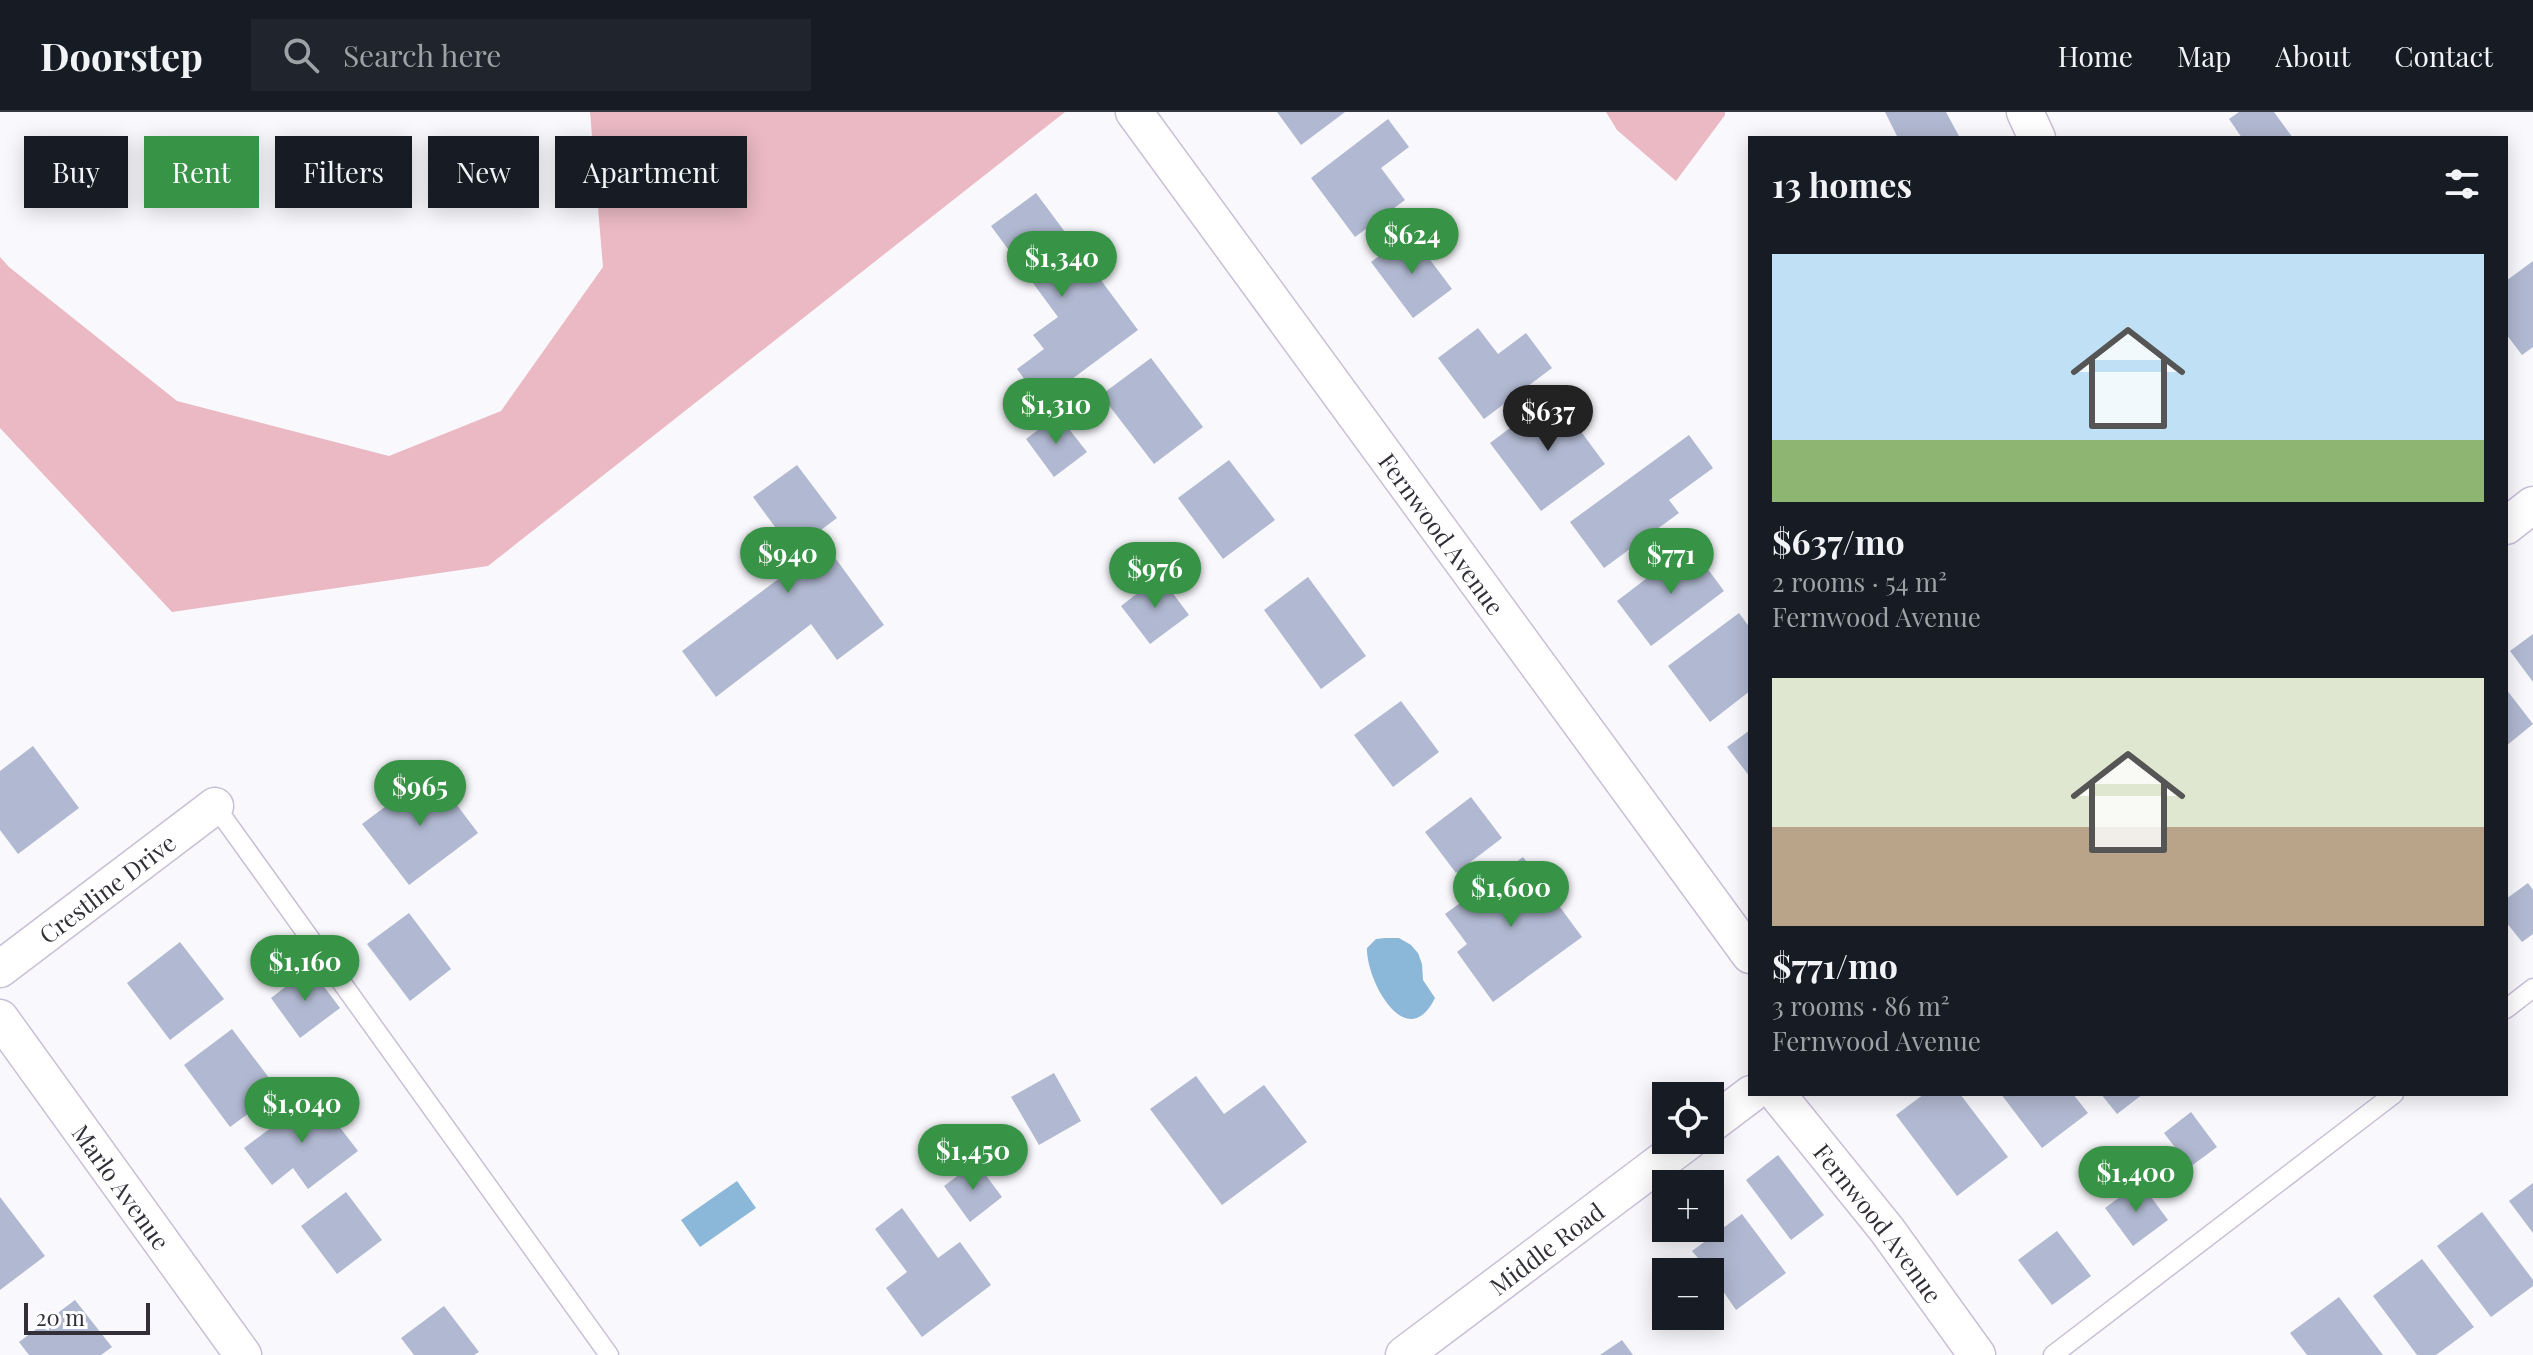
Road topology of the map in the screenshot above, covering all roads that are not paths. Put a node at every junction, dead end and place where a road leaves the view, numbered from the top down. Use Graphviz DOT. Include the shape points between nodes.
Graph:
graph roads {
  1 [pos="1134,112"];
  2 [pos="2025,112"];
  3 [pos="2036,136"];
  4 [pos="2533,505"];
  5 [pos="2508,524"];
  6 [pos="215,806"];
  7 [pos="1748,952"];
  8 [pos="1,966"];
  9 [pos="2533,988"];
  10 [pos="2508,1007"];
  11 [pos="0,1018"];
  12 [pos="1748,1096"];
  13 [pos="1779,1096"];
  14 [pos="2391,1096"];
  15 [pos="1724,1114"];
  16 [pos="1671,1154"];
  17 [pos="243,1355"];
  18 [pos="609,1355"];
  19 [pos="1404,1355"];
  20 [pos="1977,1355"];
  21 [pos="2053,1355"];
  1 -- 7 [label="street, Fernwood Avenue"];
  2 -- 3 [label="street"];
  4 -- 5 [label="street"];
  6 -- 8 [label="street, Crestline Drive"];
  6 -- 18 [label="lane"];
  9 -- 10 [label="lane"];
  11 -- 17 [label="street, Marlo Avenue"];
  12 -- 15 [label="street"];
  13 -- 20 [label="street, Fernwood Avenue" via="1887,1230"];
  14 -- 21 [label="lane"];
  16 -- 19 [label="street, Middle Road"];
}
